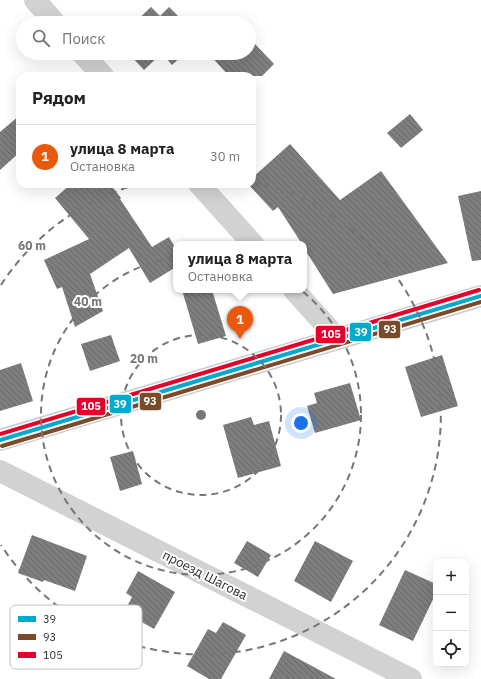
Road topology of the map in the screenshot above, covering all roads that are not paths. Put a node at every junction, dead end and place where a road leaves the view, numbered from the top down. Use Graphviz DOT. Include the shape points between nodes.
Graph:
graph roads {
  1 [pos="35,0"];
  2 [pos="49,16"];
  3 [pos="88,60"];
  4 [pos="99,72"];
  5 [pos="203,188"];
  6 [pos="250,241"];
  7 [pos="297,293"];
  8 [pos="481,296"];
  9 [pos="338,339"];
  10 [pos="0,440"];
  11 [pos="0,471"];
  12 [pos="411,679"];
  1 -- 2 [label="street"];
  3 -- 4 [label="street"];
  5 -- 6 [label="street"];
  7 -- 9 [label="street"];
  8 -- 9 [label="main road"];
  9 -- 10 [label="main road"];
  11 -- 12 [label="street, проезд Шагова"];
}
